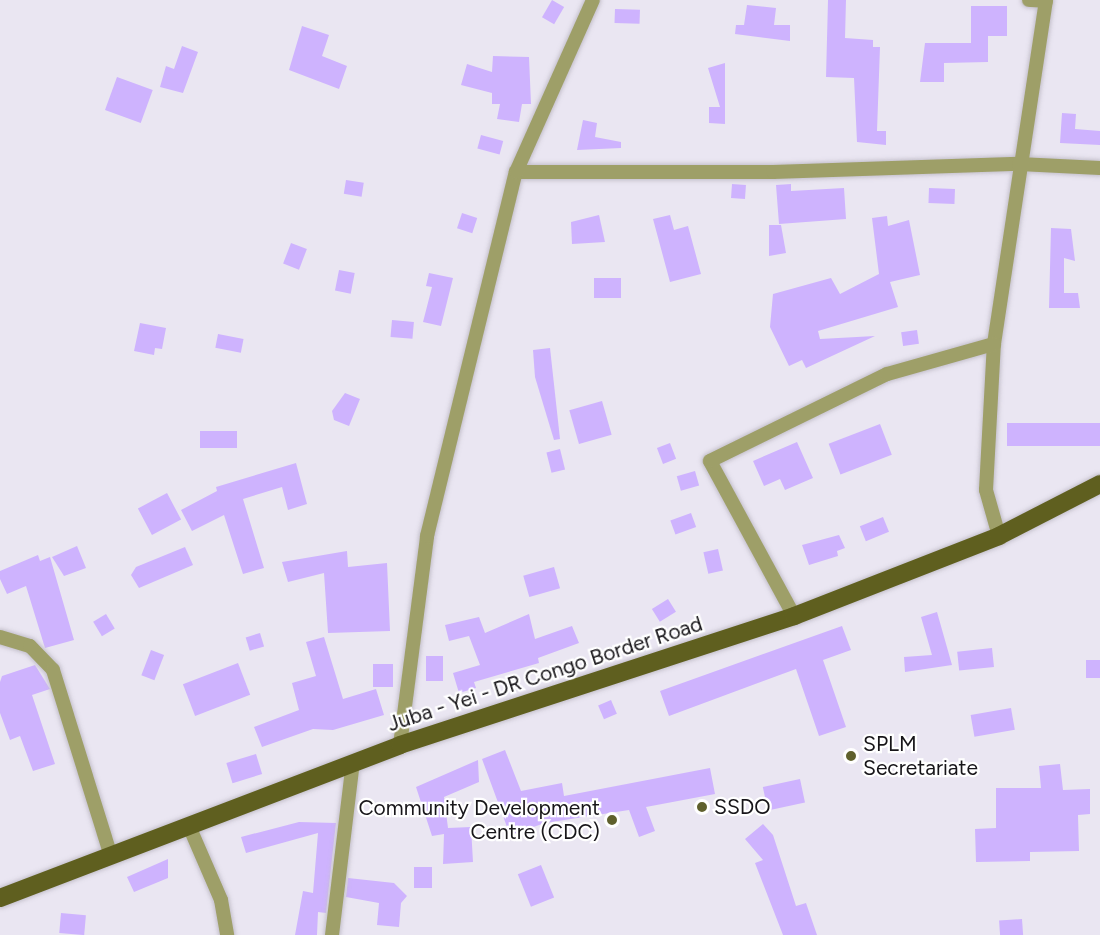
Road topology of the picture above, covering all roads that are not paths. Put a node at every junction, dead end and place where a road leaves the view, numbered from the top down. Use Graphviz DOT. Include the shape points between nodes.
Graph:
graph roads {
  1 [pos="593,0"];
  2 [pos="1029,0"];
  3 [pos="1046,1"];
  4 [pos="1018,164"];
  5 [pos="1100,168"];
  6 [pos="516,172"];
  7 [pos="994,344"];
  8 [pos="1100,484"];
  9 [pos="999,536"];
  10 [pos="794,616"];
  11 [pos="0,637"];
  12 [pos="400,745"];
  13 [pos="353,762"];
  14 [pos="189,826"];
  15 [pos="111,856"];
  16 [pos="0,898"];
  17 [pos="227,935"];
  18 [pos="332,935"];
  1 -- 6 [label="street"];
  2 -- 3 [label="street"];
  3 -- 4 [label="street"];
  4 -- 5 [label="street"];
  4 -- 6 [label="street" via="773,172"];
  4 -- 7 [label="street"];
  6 -- 12 [label="street" via="427,536"];
  7 -- 9 [label="street" via="986,490"];
  7 -- 10 [label="street" via="887,374 710,461"];
  8 -- 9 [label="main road, Juba - Yei - DR Congo Border Road"];
  9 -- 10 [label="main road, Juba - Yei - DR Congo Border Road"];
  10 -- 12 [label="main road, Juba - Yei - DR Congo Border Road"];
  11 -- 15 [label="street" via="30,646 53,670"];
  12 -- 13 [label="main road, Juba - Yei - DR Congo Border Road"];
  13 -- 14 [label="main road, Juba - Yei - DR Congo Border Road"];
  13 -- 18 [label="street" via="348,836"];
  14 -- 15 [label="main road, Juba - Yei - DR Congo Border Road"];
  14 -- 17 [label="street" via="221,900"];
  15 -- 16 [label="main road, Juba - Yei - DR Congo Border Road"];
}
